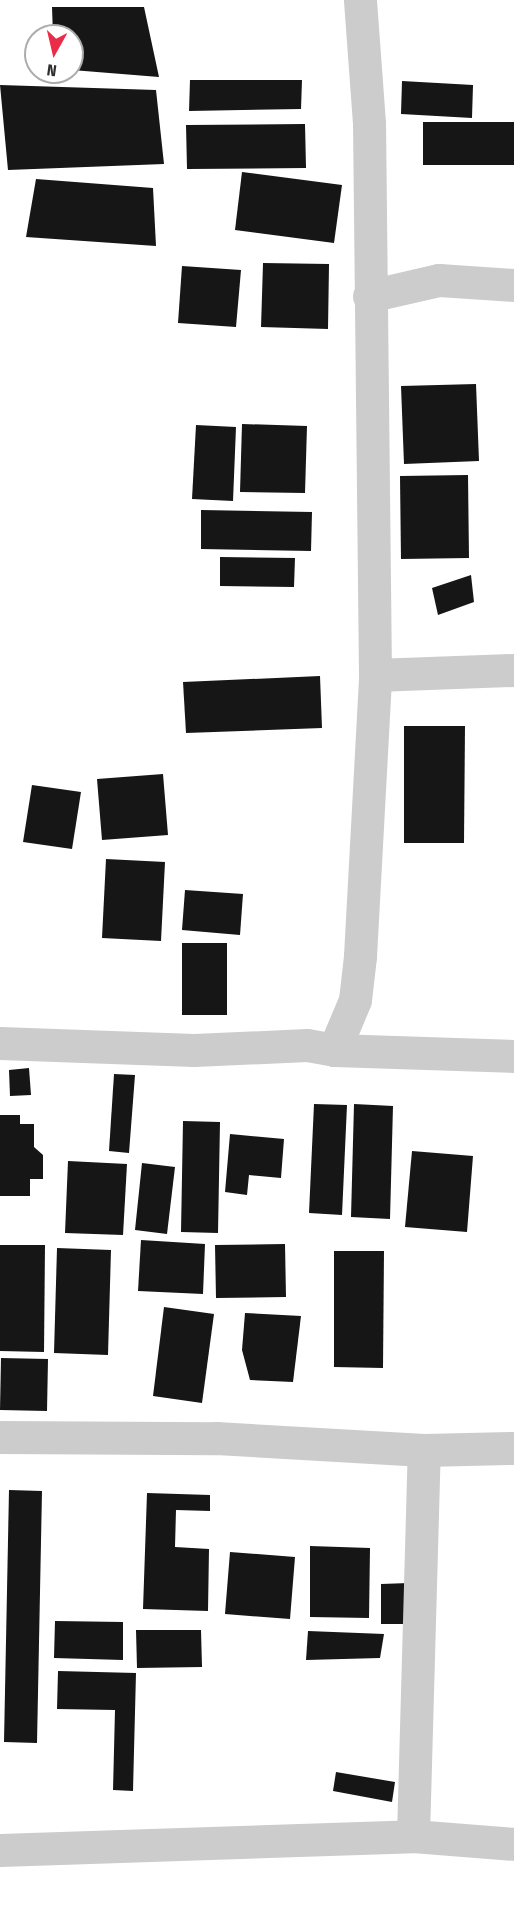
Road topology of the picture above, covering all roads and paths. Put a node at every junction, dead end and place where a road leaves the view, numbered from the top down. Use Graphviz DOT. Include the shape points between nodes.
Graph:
graph roads {
  1 [pos="360,0"];
  2 [pos="514,285"];
  3 [pos="369,296"];
  4 [pos="514,670"];
  5 [pos="375,675"];
  6 [pos="0,1043"];
  7 [pos="334,1050"];
  8 [pos="514,1056"];
  9 [pos="0,1437"];
  10 [pos="514,1448"];
  11 [pos="424,1450"];
  12 [pos="413,1836"];
  13 [pos="514,1844"];
  14 [pos="0,1850"];
  1 -- 3 [label="street" via="369,123"];
  2 -- 3 [label="street" via="439,280"];
  3 -- 5 [label="street"];
  4 -- 5 [label="street"];
  5 -- 7 [label="street" via="360,956 355,1000"];
  6 -- 7 [label="street" via="194,1050 307,1045"];
  7 -- 8 [label="street"];
  9 -- 11 [label="street" via="216,1438"];
  10 -- 11 [label="street"];
  11 -- 12 [label="street"];
  12 -- 13 [label="street"];
  12 -- 14 [label="street"];
}
